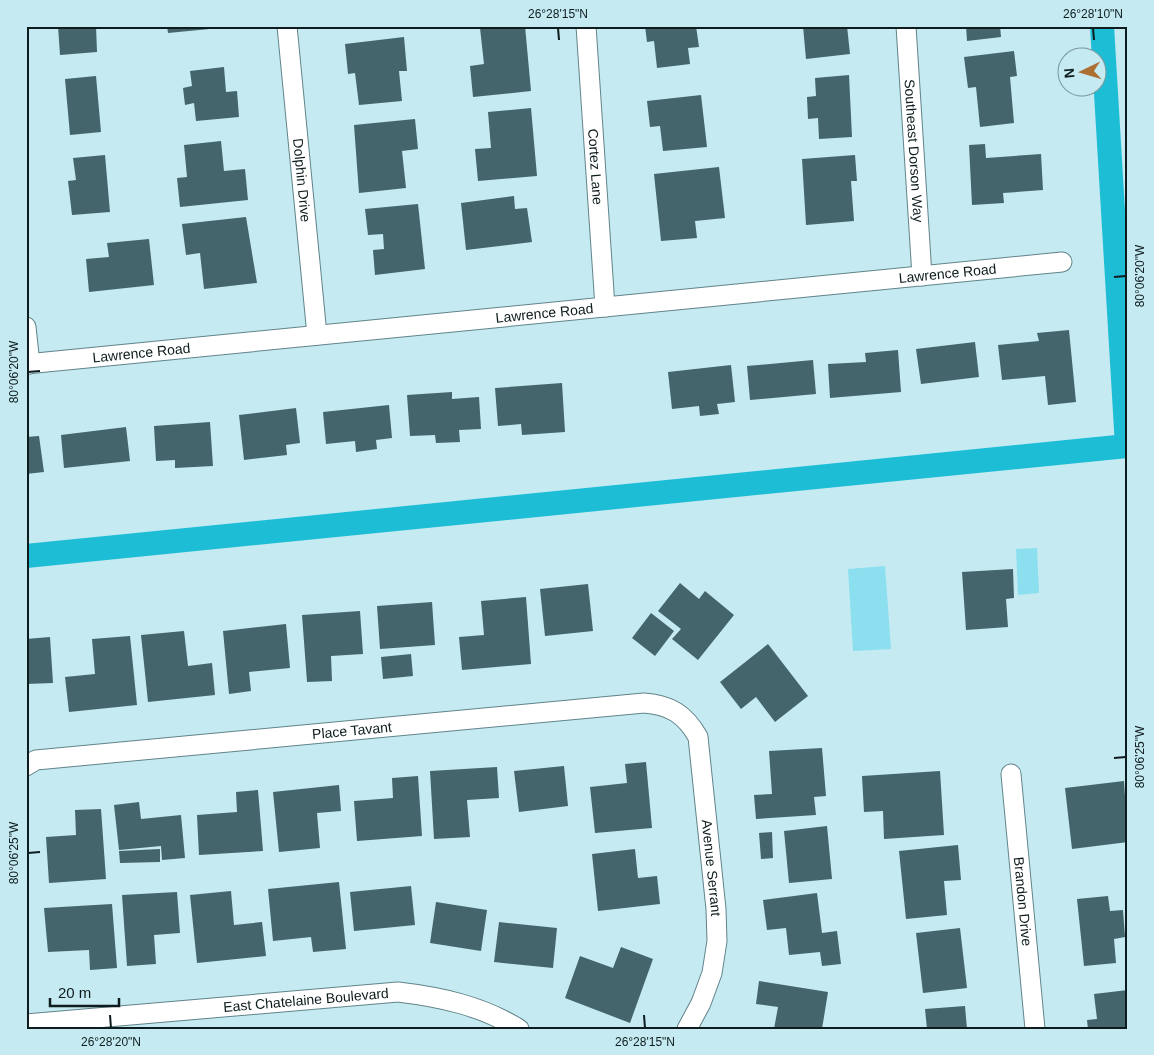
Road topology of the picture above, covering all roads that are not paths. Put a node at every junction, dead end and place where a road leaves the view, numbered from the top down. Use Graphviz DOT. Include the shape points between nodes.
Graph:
graph roads {
  1 [pos="287,26"];
  2 [pos="586,26"];
  3 [pos="906,26"];
  4 [pos="1062,262"];
  5 [pos="922,276"];
  6 [pos="604,307"];
  7 [pos="26,327"];
  8 [pos="317,335"];
  9 [pos="28,364"];
  10 [pos="676,711"];
  11 [pos="26,766"];
  12 [pos="1011,774"];
  13 [pos="26,1024"];
  14 [pos="519,1029"];
  15 [pos="687,1029"];
  16 [pos="1035,1029"];
  1 -- 8 [label="street, Dolphin Drive"];
  2 -- 6 [label="street, Cortez Lane"];
  3 -- 5 [label="street, Southeast Dorson Way"];
  4 -- 5 [label="street, Lawrence Road"];
  5 -- 6 [label="street, Lawrence Road"];
  6 -- 8 [label="street, Lawrence Road"];
  7 -- 9 [label="street"];
  8 -- 9 [label="street, Lawrence Road"];
  10 -- 11 [label="street, Place Tavant" via="661,704 644,703 36,760"];
  10 -- 15 [label="street, Avenue Serrant" via="689,722 698,737 716,908 717,941 712,973"];
  12 -- 16 [label="street, Brandon Drive"];
  13 -- 14 [label="street, East Chatelaine Boulevard" via="398,992 435,996 471,1006"];
}
